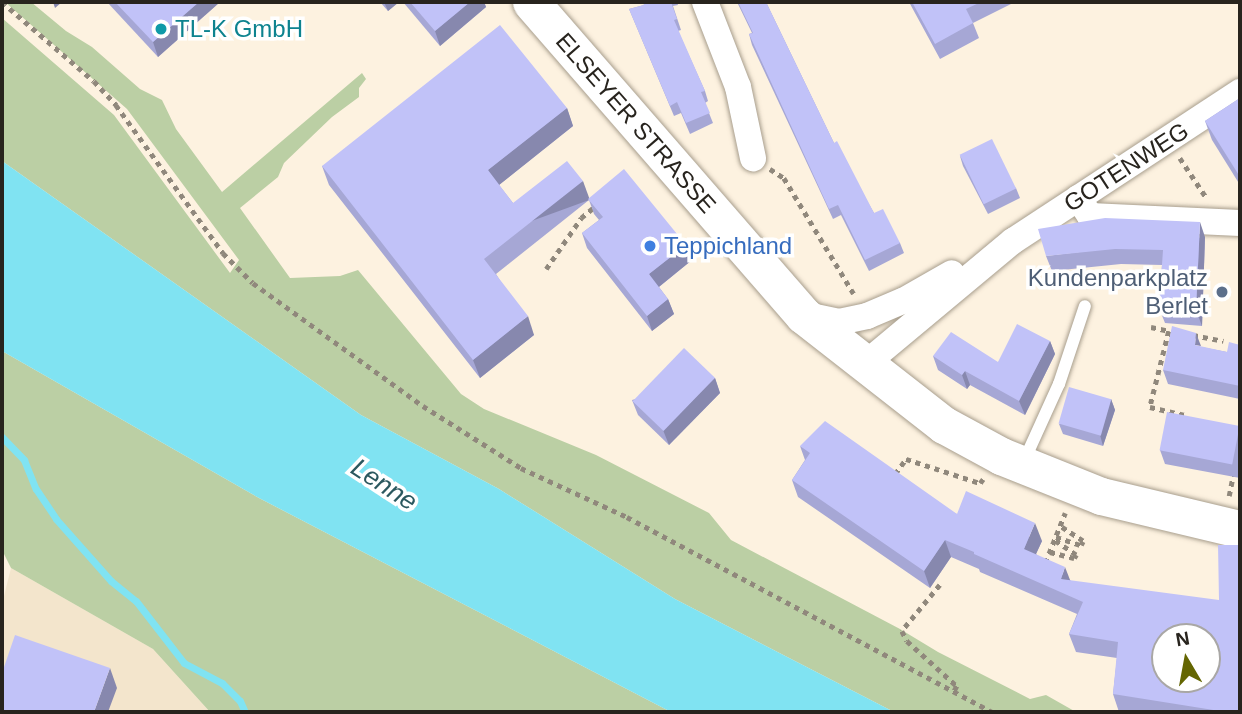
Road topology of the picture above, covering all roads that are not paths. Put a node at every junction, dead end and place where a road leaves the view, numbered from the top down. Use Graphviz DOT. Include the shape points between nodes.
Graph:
graph roads {
  1 [pos="531,2"];
  2 [pos="705,2"];
  3 [pos="1240,92"];
  4 [pos="753,158"];
  5 [pos="1078,198"];
  6 [pos="1231,223"];
  7 [pos="1013,241"];
  8 [pos="1085,306"];
  9 [pos="803,315"];
  10 [pos="864,365"];
  11 [pos="1010,459"];
  12 [pos="1232,527"];
  1 -- 9 [label="main road, ELSEYER STRASSE"];
  2 -- 4 [label="street" via="738,87"];
  3 -- 5 [label="street, GOTENWEG"];
  5 -- 6 [label="street" via="1090,216"];
  5 -- 7 [label="street, GOTENWEG"];
  7 -- 9 [label="street, GOTENWEG" via="867,316 839,322"];
  7 -- 10 [label="street, GOTENWEG"];
  8 -- 11 [label="lane" via="1059,384"];
  9 -- 10 [label="main road, ELSEYER STRASSE"];
  10 -- 11 [label="main road, ELSEYER STRASSE" via="944,425"];
  11 -- 12 [label="main road, ELSEYER STRASSE" via="1101,496"];
}
